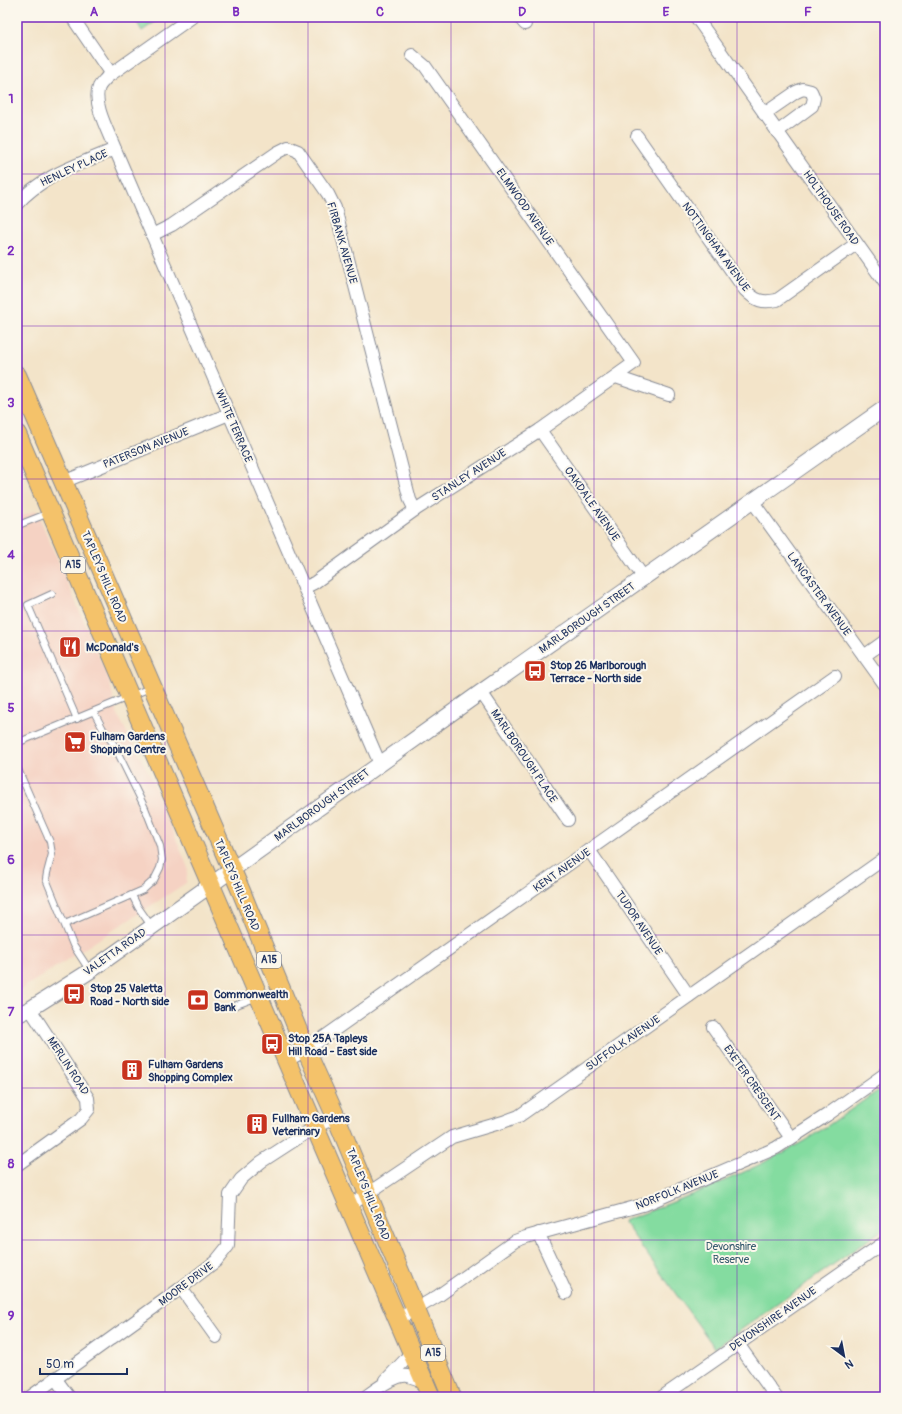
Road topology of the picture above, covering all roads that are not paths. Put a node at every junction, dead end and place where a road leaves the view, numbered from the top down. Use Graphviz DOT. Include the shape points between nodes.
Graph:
graph roads {
  1 [pos="72,17"];
  2 [pos="192,17"];
  3 [pos="696,17"];
  4 [pos="412,55"];
  5 [pos="111,74"];
  6 [pos="764,114"];
  7 [pos="777,132"];
  8 [pos="637,136"];
  9 [pos="115,149"];
  10 [pos="17,204"];
  11 [pos="152,235"];
  12 [pos="856,244"];
  13 [pos="885,283"];
  14 [pos="634,363"];
  15 [pos="17,375"];
  16 [pos="616,377"];
  17 [pos="669,395"];
  18 [pos="885,408"];
  19 [pos="229,414"];
  20 [pos="540,430"];
  21 [pos="17,434"];
  22 [pos="63,482"];
  23 [pos="753,502"];
  24 [pos="415,510"];
  25 [pos="51,513"];
  26 [pos="22,524"];
  27 [pos="644,578"];
  28 [pos="304,588"];
  29 [pos="52,594"];
  30 [pos="885,641"];
  31 [pos="864,656"];
  32 [pos="835,676"];
  33 [pos="885,686"];
  34 [pos="152,687"];
  35 [pos="481,692"];
  36 [pos="129,697"];
  37 [pos="94,712"];
  38 [pos="76,719"];
  39 [pos="17,743"];
  40 [pos="380,764"];
  41 [pos="17,767"];
  42 [pos="568,820"];
  43 [pos="589,850"];
  44 [pos="885,858"];
  45 [pos="232,870"];
  46 [pos="211,885"];
  47 [pos="132,895"];
  48 [pos="65,924"];
  49 [pos="152,927"];
  50 [pos="90,971"];
  51 [pos="689,996"];
  52 [pos="259,997"];
  53 [pos="231,1007"];
  54 [pos="24,1012"];
  55 [pos="713,1027"];
  56 [pos="306,1050"];
  57 [pos="286,1061"];
  58 [pos="885,1074"];
  59 [pos="336,1117"];
  60 [pos="315,1127"];
  61 [pos="791,1138"];
  62 [pos="17,1165"];
  63 [pos="368,1194"];
  64 [pos="349,1206"];
  65 [pos="539,1233"];
  66 [pos="885,1242"];
  67 [pos="181,1288"];
  68 [pos="566,1293"];
  69 [pos="415,1309"];
  70 [pos="397,1320"];
  71 [pos="216,1337"];
  72 [pos="738,1344"];
  73 [pos="411,1351"];
  74 [pos="56,1378"];
  75 [pos="378,1388"];
  76 [pos="427,1389"];
  77 [pos="30,1397"];
  78 [pos="69,1397"];
  79 [pos="365,1397"];
  80 [pos="452,1397"];
  81 [pos="662,1397"];
  82 [pos="776,1397"];
  1 -- 5 [label="street"];
  2 -- 5 [label="street"];
  3 -- 6 [label="street, HOLTHOUSE ROAD"];
  4 -- 14 [label="street, ELMWOOD AVENUE" via="425,66"];
  5 -- 9 [label="street, WHITE TERRACE" via="99,87 97,100"];
  6 -- 7 [label="street, HOLTHOUSE ROAD"];
  6 -- 7 [label="street" via="796,92 803,89 811,91 814,98 812,106"];
  7 -- 12 [label="street, HOLTHOUSE ROAD"];
  8 -- 12 [label="street, NOTTINGHAM AVENUE" via="753,298 766,302 777,300"];
  9 -- 10 [label="street, HENLEY PLACE" via="47,179"];
  9 -- 11 [label="street, WHITE TERRACE"];
  11 -- 19 [label="street, WHITE TERRACE"];
  11 -- 24 [label="street, FIRBANK AVENUE" via="172,226 278,152 288,147 298,151 328,194 334,208 410,500"];
  12 -- 13 [label="street, HOLTHOUSE ROAD"];
  14 -- 16 [label="street, STANLEY AVENUE"];
  15 -- 22 [label="main road, TAPLEYS HILL ROAD / A15"];
  16 -- 17 [label="street"];
  16 -- 20 [label="street, STANLEY AVENUE"];
  18 -- 23 [label="street, MARLBOROUGH STREET"];
  19 -- 22 [label="street, PATERSON AVENUE"];
  19 -- 28 [label="street, WHITE TERRACE"];
  20 -- 24 [label="street, STANLEY AVENUE"];
  20 -- 27 [label="street, OAKDALE AVENUE"];
  21 -- 25 [label="main road, TAPLEYS HILL ROAD / A15"];
  22 -- 34 [label="main road, TAPLEYS HILL ROAD / A15"];
  23 -- 27 [label="street, MARLBOROUGH STREET"];
  23 -- 31 [label="street, LANCASTER AVENUE"];
  24 -- 28 [label="street, STANLEY AVENUE"];
  25 -- 26 [label="lane"];
  25 -- 36 [label="main road, TAPLEYS HILL ROAD / A15"];
  27 -- 35 [label="street, MARLBOROUGH STREET"];
  28 -- 40 [label="street, WHITE TERRACE"];
  29 -- 38 [label="lane" via="28,604"];
  30 -- 31 [label="street"];
  31 -- 33 [label="street, LANCASTER AVENUE"];
  32 -- 43 [label="street, KENT AVENUE"];
  34 -- 36 [label="lane"];
  34 -- 45 [label="main road, TAPLEYS HILL ROAD / A15"];
  35 -- 40 [label="street, MARLBOROUGH STREET"];
  35 -- 42 [label="street, MARLBOROUGH PLACE"];
  36 -- 37 [label="lane"];
  36 -- 46 [label="main road, TAPLEYS HILL ROAD / A15"];
  37 -- 38 [label="lane"];
  37 -- 47 [label="lane" via="114,745 145,808 162,852 160,868 154,880 144,890"];
  38 -- 39 [label="lane"];
  40 -- 45 [label="street, MARLBOROUGH STREET"];
  41 -- 48 [label="lane" via="50,842 52,854 46,879"];
  43 -- 51 [label="street, TUDOR AVENUE"];
  43 -- 56 [label="street, KENT AVENUE"];
  44 -- 51 [label="street, SUFFOLK AVENUE"];
  45 -- 46 [label="street, MARLBOROUGH STREET"];
  45 -- 56 [label="main road, TAPLEYS HILL ROAD / A15"];
  46 -- 49 [label="street, VALETTA ROAD"];
  46 -- 52 [label="main road, TAPLEYS HILL ROAD / A15"];
  47 -- 48 [label="lane"];
  47 -- 49 [label="lane"];
  48 -- 50 [label="lane"];
  49 -- 50 [label="street, VALETTA ROAD"];
  50 -- 54 [label="street, VALETTA ROAD"];
  51 -- 63 [label="street, SUFFOLK AVENUE" via="519,1116 452,1137"];
  52 -- 53 [label="lane"];
  52 -- 57 [label="main road, TAPLEYS HILL ROAD / A15"];
  54 -- 62 [label="street, MERLIN ROAD" via="88,1098 89,1109 81,1119"];
  55 -- 61 [label="street, EXETER CRESCENT"];
  56 -- 57 [label="street, KENT AVENUE"];
  56 -- 59 [label="main road, TAPLEYS HILL ROAD / A15"];
  57 -- 60 [label="main road, TAPLEYS HILL ROAD / A15"];
  58 -- 61 [label="street, NORFOLK AVENUE"];
  59 -- 60 [label="street, MOORE DRIVE"];
  59 -- 63 [label="main road, TAPLEYS HILL ROAD / A15"];
  60 -- 64 [label="main road, TAPLEYS HILL ROAD / A15"];
  60 -- 67 [label="street, MOORE DRIVE" via="261,1162 241,1179 230,1195 228,1246 216,1261"];
  61 -- 65 [label="street, NORFOLK AVENUE" via="776,1148 646,1204"];
  63 -- 64 [label="street, SUFFOLK AVENUE"];
  63 -- 69 [label="main road, TAPLEYS HILL ROAD / A15"];
  64 -- 70 [label="main road, TAPLEYS HILL ROAD / A15"];
  65 -- 68 [label="street"];
  65 -- 69 [label="street, NORFOLK AVENUE" via="515,1241 438,1296"];
  66 -- 72 [label="street, DEVONSHIRE AVENUE"];
  67 -- 71 [label="street"];
  67 -- 74 [label="street, MOORE DRIVE"];
  69 -- 70 [label="street, NORFOLK AVENUE"];
  69 -- 80 [label="main road, TAPLEYS HILL ROAD / A15"];
  70 -- 73 [label="main road, TAPLEYS HILL ROAD / A15"];
  72 -- 81 [label="street, DEVONSHIRE AVENUE"];
  72 -- 82 [label="street"];
  73 -- 75 [label="street" via="406,1360"];
  73 -- 76 [label="main road, TAPLEYS HILL ROAD / A15"];
  74 -- 77 [label="street, MOORE DRIVE"];
  74 -- 78 [label="street"];
  75 -- 76 [label="street" via="396,1378 407,1376"];
  75 -- 79 [label="street"];
}
